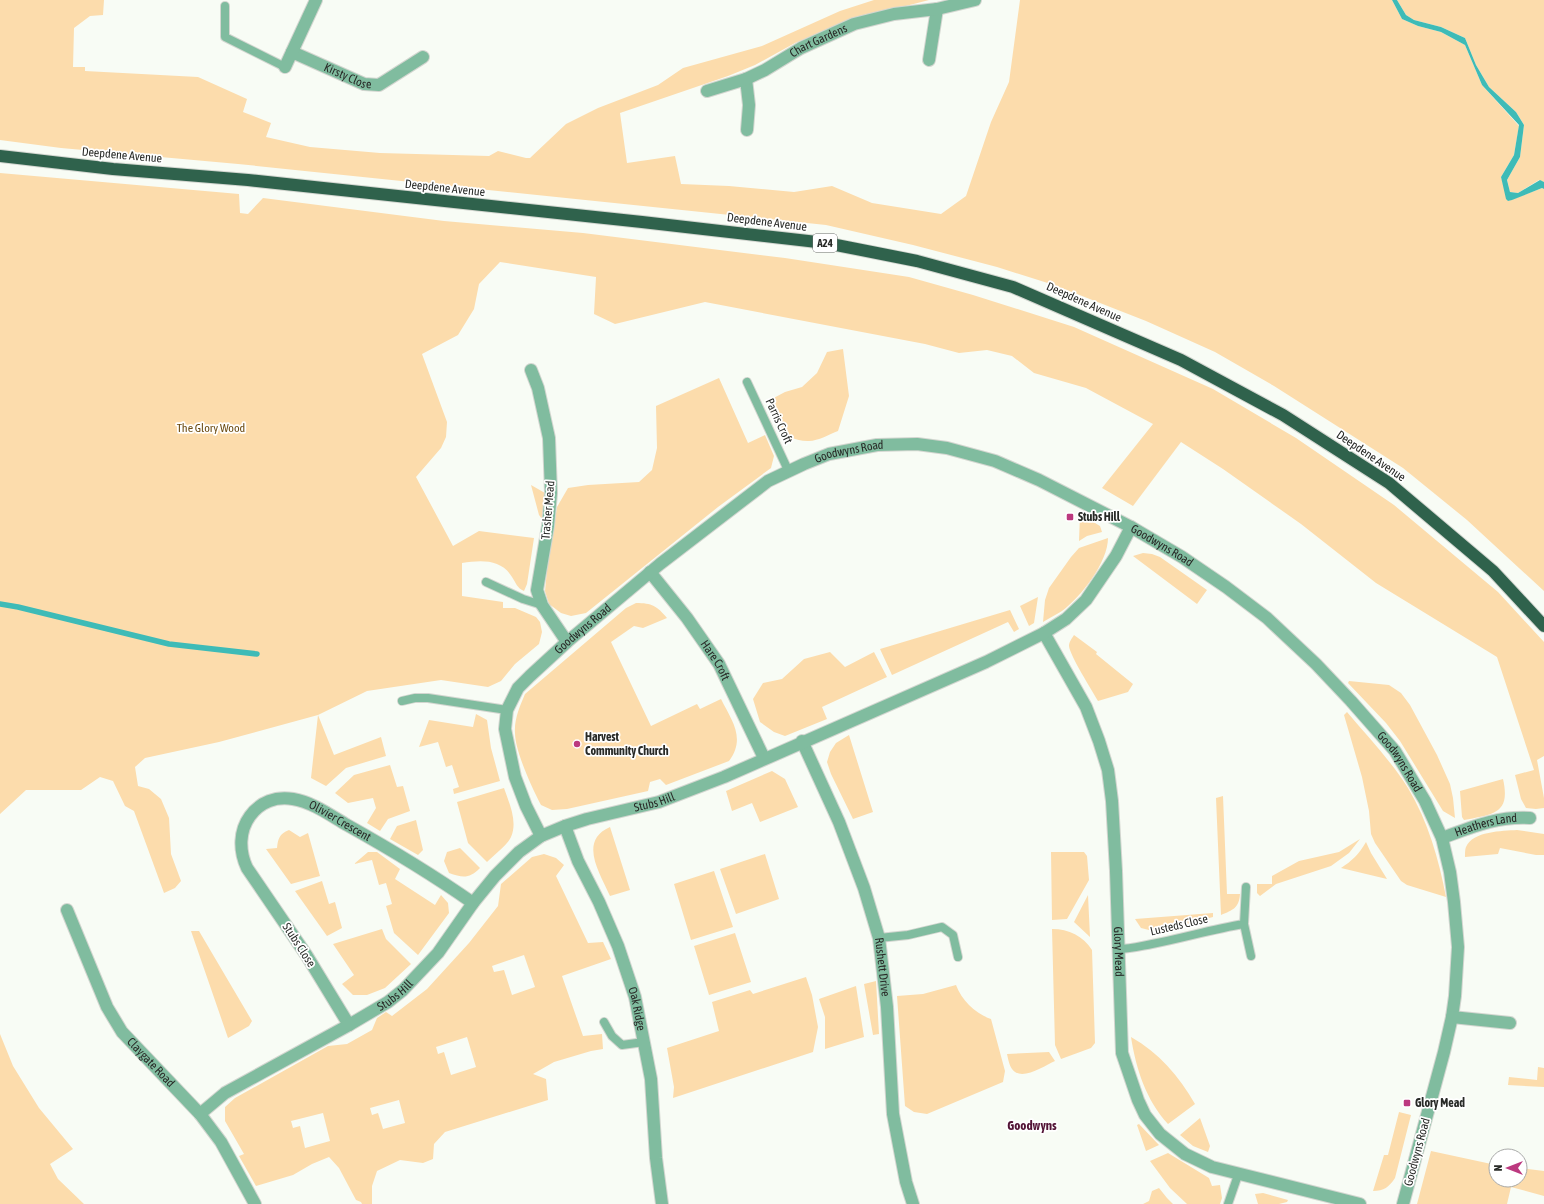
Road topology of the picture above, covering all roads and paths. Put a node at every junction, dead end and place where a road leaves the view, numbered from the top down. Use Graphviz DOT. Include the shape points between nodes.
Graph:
graph roads {
  1 [pos="316,0"];
  2 [pos="975,0"];
  3 [pos="225,6"];
  4 [pos="937,8"];
  5 [pos="292,52"];
  6 [pos="423,57"];
  7 [pos="929,60"];
  8 [pos="285,67"];
  9 [pos="746,79"];
  10 [pos="707,91"];
  11 [pos="747,130"];
  12 [pos="0,156"];
  13 [pos="531,370"];
  14 [pos="747,382"];
  15 [pos="788,470"];
  16 [pos="1131,527"];
  17 [pos="650,572"];
  18 [pos="486,582"];
  19 [pos="542,605"];
  20 [pos="1544,626"];
  21 [pos="1044,633"];
  22 [pos="567,642"];
  23 [pos="402,701"];
  24 [pos="507,710"];
  25 [pos="802,741"];
  26 [pos="764,758"];
  27 [pos="1530,818"];
  28 [pos="565,826"];
  29 [pos="541,836"];
  30 [pos="1442,838"];
  31 [pos="247,868"];
  32 [pos="1246,887"];
  33 [pos="473,903"];
  34 [pos="68,910"];
  35 [pos="1244,924"];
  36 [pos="879,938"];
  37 [pos="1119,949"];
  38 [pos="1251,956"];
  39 [pos="958,957"];
  40 [pos="1452,1017"];
  41 [pos="604,1022"];
  42 [pos="1510,1023"];
  43 [pos="349,1025"];
  44 [pos="644,1042"];
  45 [pos="200,1114"];
  46 [pos="1238,1175"];
  47 [pos="255,1204"];
  48 [pos="662,1204"];
  49 [pos="913,1204"];
  50 [pos="1228,1204"];
  51 [pos="1360,1204"];
  52 [pos="1403,1204"];
  1 -- 5 [label="street"];
  2 -- 4 [label="street, Chart Gardens"];
  3 -- 8 [label="lane" via="225,37"];
  4 -- 7 [label="street"];
  4 -- 9 [label="street, Chart Gardens" via="894,14 854,24 801,48"];
  5 -- 6 [label="street, Kirsty Close" via="364,84 379,85"];
  5 -- 8 [label="street"];
  9 -- 10 [label="street, Chart Gardens"];
  9 -- 11 [label="street" via="749,105"];
  12 -- 20 [label="highway, Deepdene Avenue / A24" via="113,169 248,180 826,243 917,261 1013,287 1181,360 1283,415 1388,483 1493,571"];
  13 -- 19 [label="street, Trasher Mead" via="538,388 549,438 552,493 537,590"];
  14 -- 15 [label="lane, Parris Croft"];
  15 -- 16 [label="street, Goodwyns Road" via="829,454 877,445 917,444 947,448 995,461"];
  15 -- 17 [label="street, Goodwyns Road" via="768,481"];
  16 -- 21 [label="street, Stubs Hill" via="1116,556 1086,600 1066,619"];
  16 -- 30 [label="street, Goodwyns Road" via="1182,557 1268,618 1316,664 1395,751 1425,800"];
  17 -- 22 [label="street, Goodwyns Road"];
  17 -- 26 [label="street, Hare Croft" via="719,664"];
  18 -- 19 [label="lane"];
  19 -- 22 [label="street, Trasher Mead"];
  21 -- 25 [label="street, Stubs Hill" via="986,662"];
  21 -- 37 [label="street, Glory Mead" via="1086,708 1108,770"];
  22 -- 24 [label="street, Goodwyns Road" via="518,688"];
  23 -- 24 [label="lane" via="428,698"];
  24 -- 29 [label="street, Goodwyns Road" via="505,730 515,777"];
  25 -- 26 [label="street, Stubs Hill"];
  25 -- 36 [label="street, Rushett Drive" via="839,822 864,888"];
  26 -- 28 [label="street, Stubs Hill" via="724,777 659,802"];
  27 -- 30 [label="street, Heathers Land" via="1495,820"];
  28 -- 29 [label="street, Stubs Hill"];
  28 -- 44 [label="street, Oak Ridge" via="578,861 618,946 635,997"];
  29 -- 33 [label="street, Stubs Hill" via="519,852"];
  30 -- 40 [label="street, Goodwyns Road" via="1454,902 1458,948"];
  31 -- 33 [label="street, Olivier Crescent" via="241,848 247,821 261,805 272,800 293,799 306,802 365,835"];
  31 -- 43 [label="street, Stubs Close" via="307,956"];
  32 -- 35 [label="lane"];
  33 -- 43 [label="street, Stubs Hill" via="438,953 408,986 388,1002"];
  34 -- 45 [label="street, Claygate Road" via="107,1007 122,1032"];
  35 -- 37 [label="lane, Lusteds Close"];
  35 -- 38 [label="lane"];
  36 -- 39 [label="lane" via="908,935 942,927 953,935"];
  36 -- 49 [label="street, Rushett Drive" via="887,1007 893,1114 906,1182"];
  37 -- 46 [label="street, Glory Mead" via="1122,1053 1145,1115 1160,1134 1186,1154 1212,1167"];
  40 -- 42 [label="street"];
  40 -- 52 [label="street, Goodwyns Road"];
  41 -- 44 [label="lane" via="612,1036 622,1045"];
  43 -- 45 [label="street, Stubs Hill" via="224,1093"];
  44 -- 48 [label="street, Oak Ridge" via="651,1078"];
  45 -- 47 [label="street, Claygate Road" via="221,1142"];
  46 -- 50 [label="lane"];
  46 -- 51 [label="street, Glory Mead"];
}
